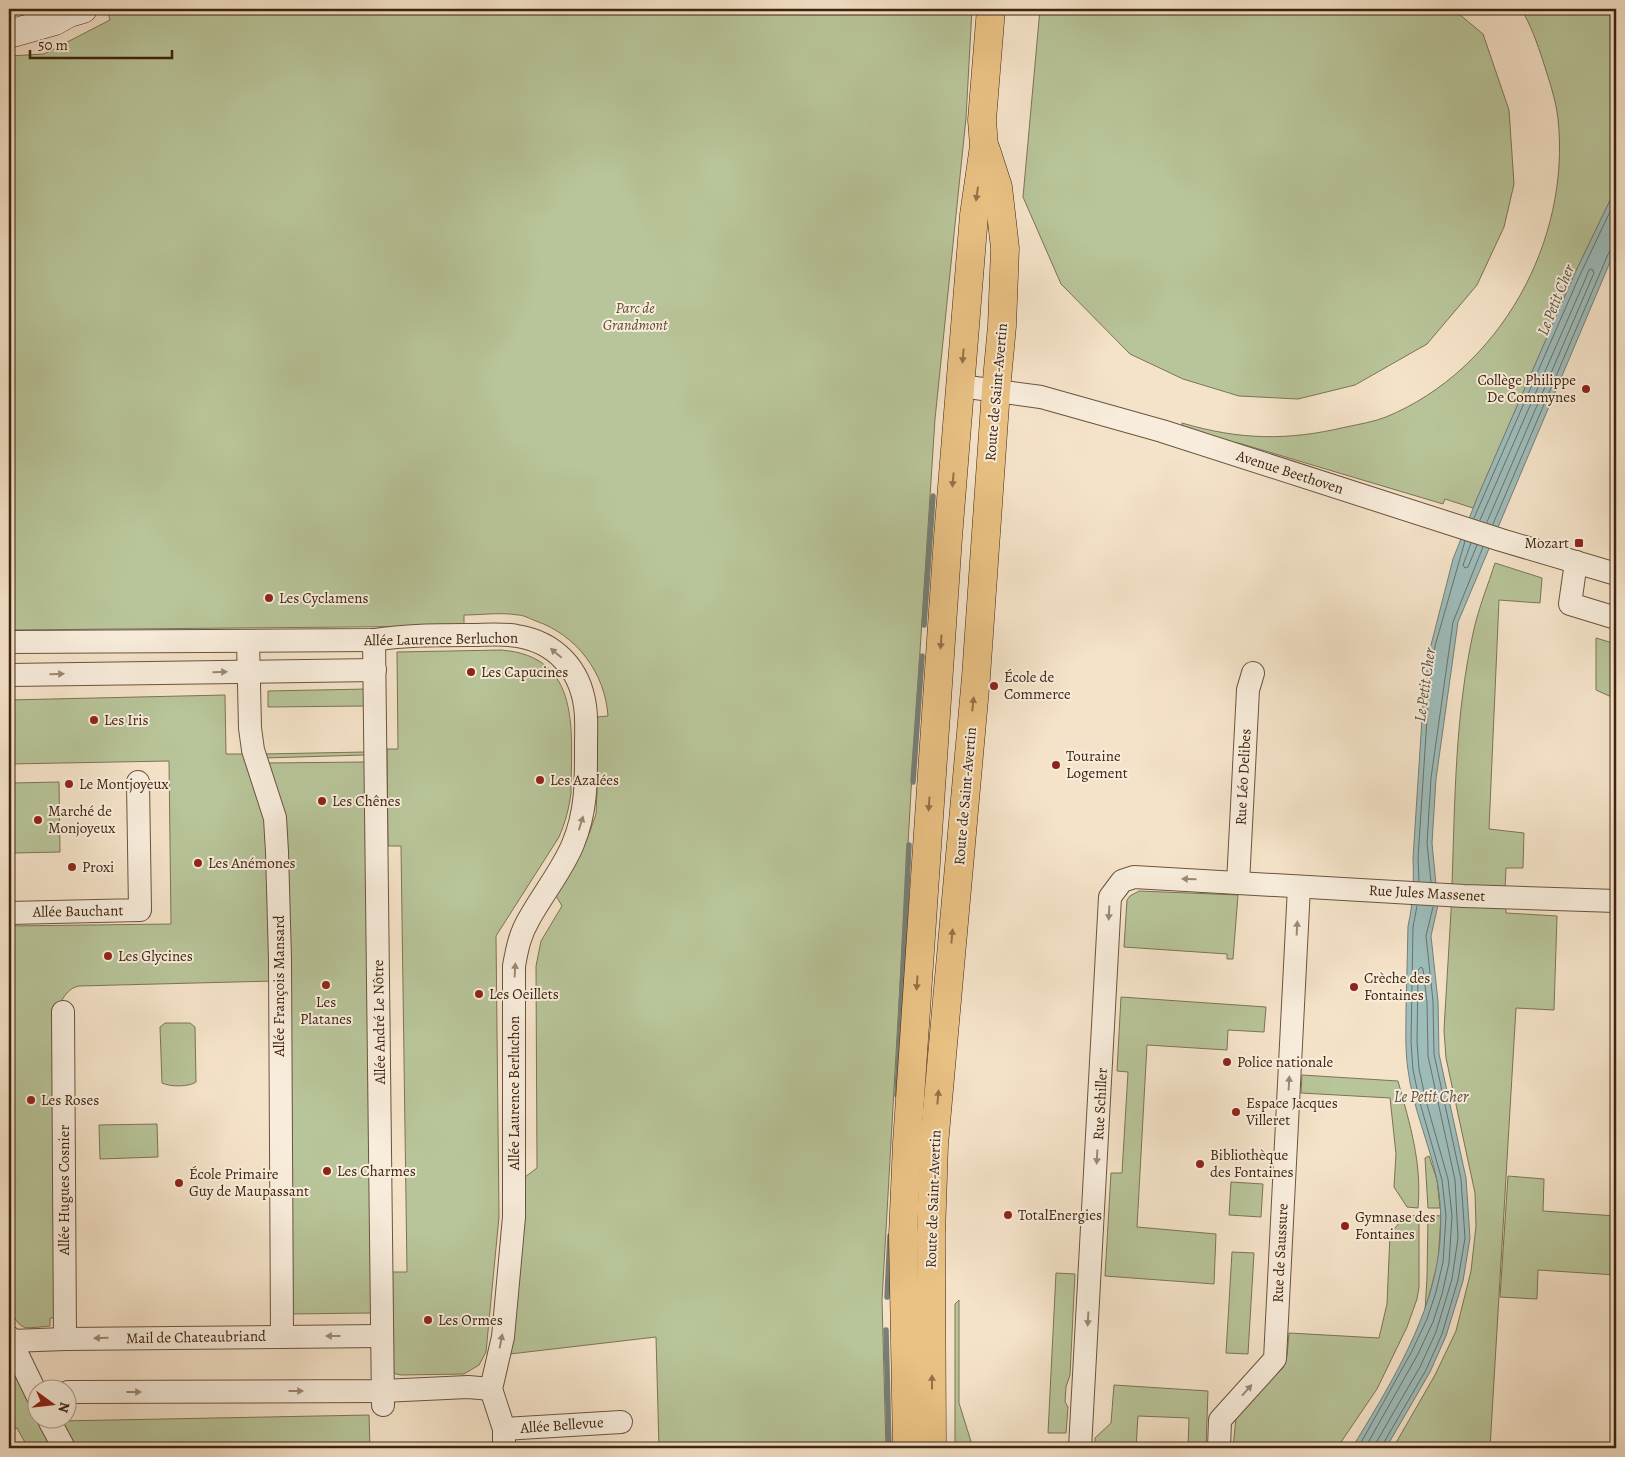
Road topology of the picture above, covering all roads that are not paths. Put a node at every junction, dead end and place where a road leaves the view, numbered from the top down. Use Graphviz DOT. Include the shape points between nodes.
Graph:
graph roads {
  1 [pos="83,9"];
  2 [pos="991,9"];
  3 [pos="15,30"];
  4 [pos="984,146"];
  5 [pos="961,386"];
  6 [pos="996,390"];
  7 [pos="1576,562"];
  8 [pos="1616,574"];
  9 [pos="1616,618"];
  10 [pos="248,640"];
  11 [pos="374,640"];
  12 [pos="9,642"];
  13 [pos="375,670"];
  14 [pos="249,672"];
  15 [pos="1253,673"];
  16 [pos="9,675"];
  17 [pos="138,782"];
  18 [pos="1238,883"];
  19 [pos="1299,887"];
  20 [pos="1616,901"];
  21 [pos="9,913"];
  22 [pos="64,1012"];
  23 [pos="282,1336"];
  24 [pos="382,1336"];
  25 [pos="65,1338"];
  26 [pos="10,1339"];
  27 [pos="30,1380"];
  28 [pos="491,1389"];
  29 [pos="78,1392"];
  30 [pos="383,1398"];
  31 [pos="621,1422"];
  32 [pos="54,1430"];
  33 [pos="504,1439"];
  34 [pos="936,1442"];
  35 [pos="64,1448"];
  36 [pos="907,1448"];
  37 [pos="1080,1448"];
  38 [pos="1219,1448"];
  1 -- 3 [label="street" via="69,12 55,21"];
  2 -- 4 [label="main road, Route de Saint-Avertin" via="982,120"];
  4 -- 5 [label="main road, Route de Saint-Avertin, one-way" via="974,215"];
  4 -- 6 [label="main road, Route de Saint-Avertin" via="998,187 1005,248"];
  5 -- 6 [label="street, Avenue Beethoven"];
  5 -- 36 [label="main road, Route de Saint-Avertin, one-way" via="933,745 907,1152 903,1235"];
  6 -- 7 [label="street, Avenue Beethoven" via="1041,397 1162,431"];
  34 -- 6 [label="main road, Route de Saint-Avertin, one-way" via="931,1235 934,1145 976,677"];
  7 -- 8 [label="street, Avenue Beethoven"];
  7 -- 9 [label="street" via="1570,604"];
  10 -- 11 [label="street, Allée Laurence Berluchon"];
  10 -- 12 [label="street, Allée Laurence Berluchon"];
  10 -- 14 [label="street, Allée François Mansard"];
  11 -- 13 [label="street, Allée André Le Nôtre"];
  28 -- 11 [label="street, Allée Laurence Berluchon, one-way" via="503,1337 514,1217 514,966 519,940 528,920 572,847 584,811 585,708 577,677 565,660 550,647 532,639 516,635 442,635 394,636"];
  13 -- 14 [label="street, Allée Laurence Berluchon"];
  13 -- 24 [label="street, Allée André Le Nôtre"];
  16 -- 14 [label="street, Allée Laurence Berluchon, one-way"];
  14 -- 23 [label="street, Allée François Mansard" via="253,750 275,818 277,852"];
  15 -- 18 [label="street, Rue Léo Delibes" via="1248,690"];
  17 -- 21 [label="street, Allée Bauchant" via="140,910"];
  18 -- 19 [label="street, Rue Jules Massenet"];
  18 -- 37 [label="street, Rue Schiller, one-way" via="1134,877 1122,881 1110,897"];
  19 -- 20 [label="street, Rue Jules Massenet"];
  38 -- 19 [label="street, Rue de Saussure, one-way" via="1220,1420 1275,1359"];
  22 -- 25 [label="street, Allée Hugues Cosnier"];
  24 -- 23 [label="street, Mail de Chateaubriand, one-way"];
  23 -- 25 [label="street, Mail de Chateaubriand, one-way"];
  24 -- 30 [label="street, Allée André Le Nôtre"];
  25 -- 26 [label="street, Mail de Chateaubriand"];
  26 -- 27 [label="street"];
  28 -- 30 [label="street" via="468,1387"];
  28 -- 33 [label="street, Allée Bellevue"];
  29 -- 30 [label="street, one-way"];
  31 -- 33 [label="street, Allée Bellevue"];
  32 -- 35 [label="street"];
}
